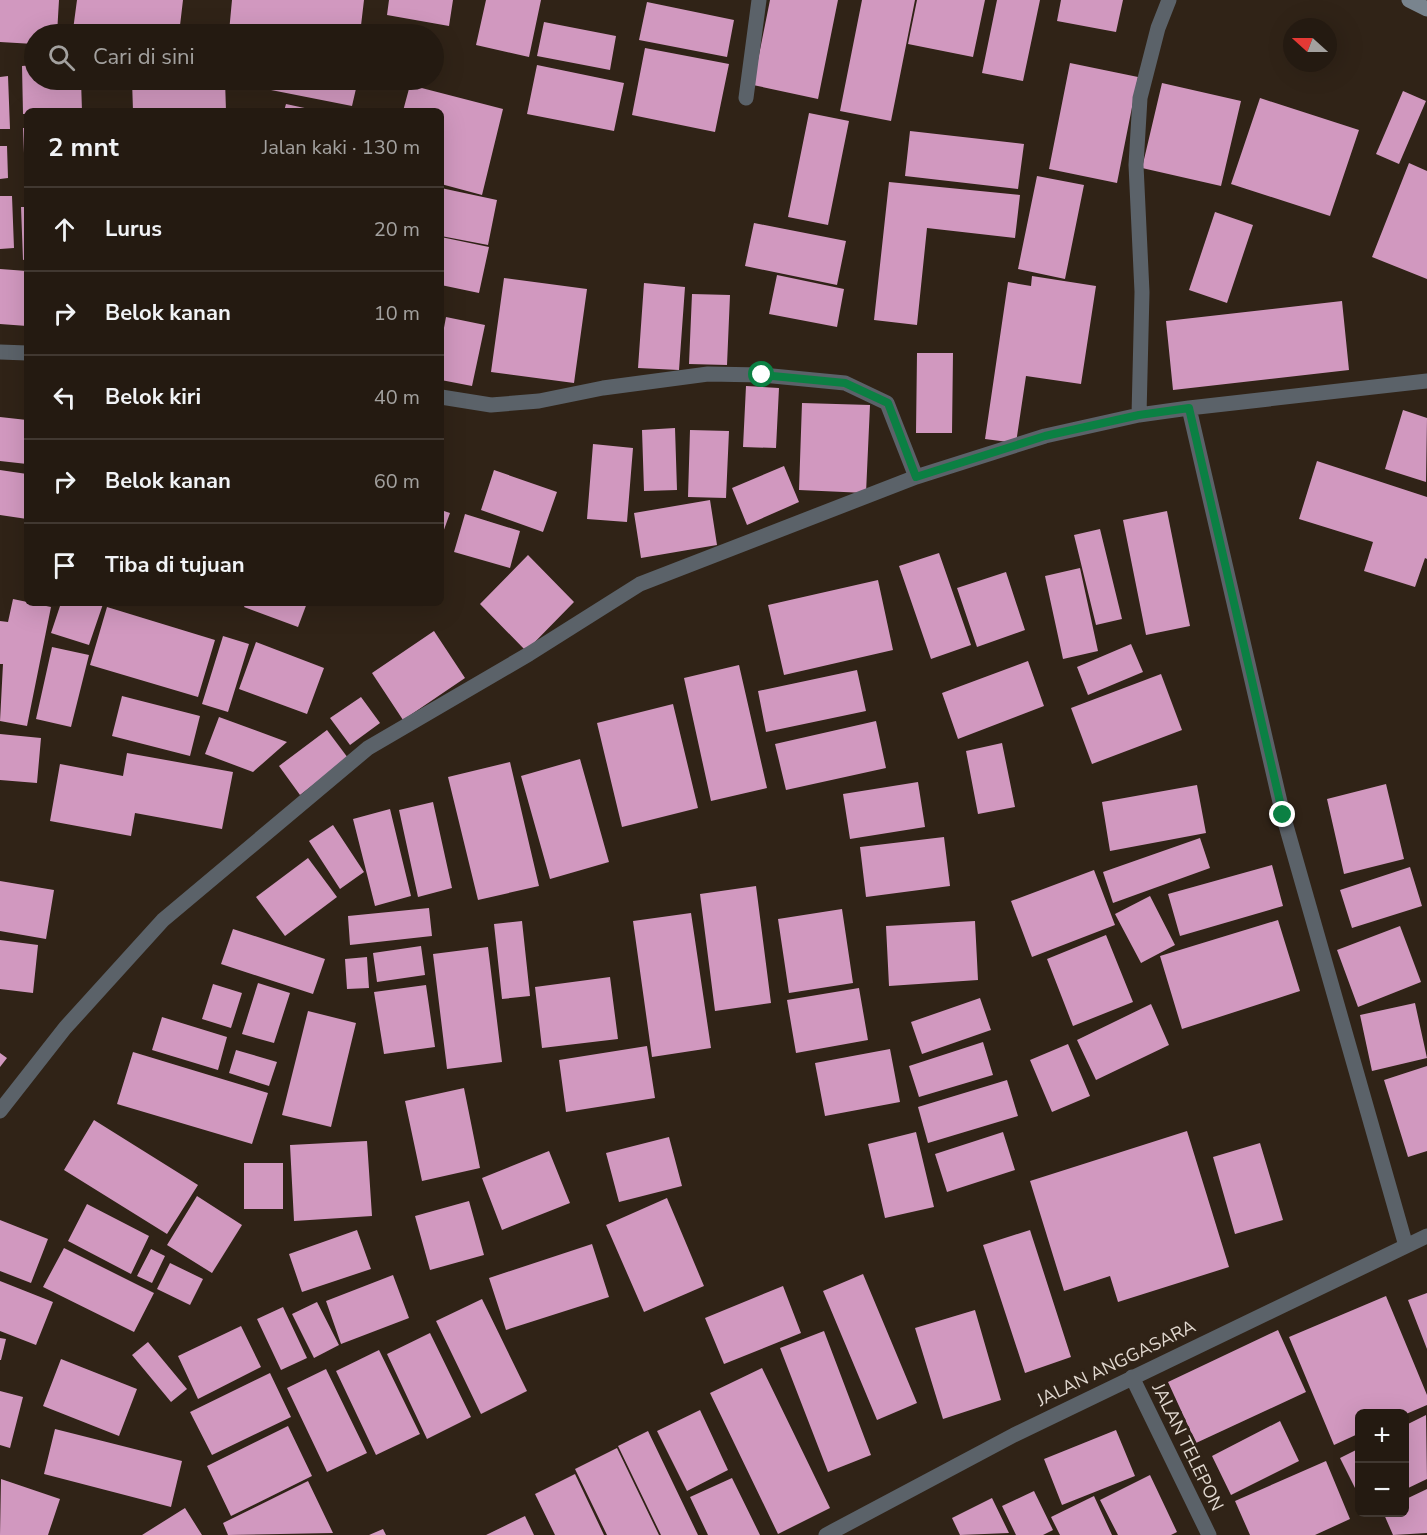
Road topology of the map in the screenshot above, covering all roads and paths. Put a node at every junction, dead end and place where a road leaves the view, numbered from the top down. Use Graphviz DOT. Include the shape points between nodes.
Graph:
graph roads {
  1 [pos="759,0"];
  2 [pos="1169,0"];
  3 [pos="1409,0"];
  4 [pos="1427,9"];
  5 [pos="746,98"];
  6 [pos="0,352"];
  7 [pos="24,353"];
  8 [pos="1427,381"];
  9 [pos="444,397"];
  10 [pos="1189,408"];
  11 [pos="1139,415"];
  12 [pos="916,477"];
  13 [pos="0,1112"];
  14 [pos="1427,1236"];
  15 [pos="1406,1246"];
  16 [pos="1131,1377"];
  17 [pos="826,1535"];
  18 [pos="1209,1535"];
  1 -- 5 [label="street"];
  2 -- 11 [label="street" via="1140,98 1136,165 1142,292"];
  3 -- 4 [label="street"];
  6 -- 7 [label="street"];
  8 -- 10 [label="street"];
  9 -- 12 [label="street" via="491,405 539,401 708,374 845,383 888,403"];
  10 -- 11 [label="street"];
  10 -- 15 [label="street" via="1283,815"];
  11 -- 12 [label="street" via="1045,436"];
  12 -- 13 [label="street" via="640,584 368,748 163,920 65,1028"];
  14 -- 15 [label="street, JALAN ANGGASARA"];
  15 -- 16 [label="street, JALAN ANGGASARA"];
  16 -- 17 [label="street, JALAN ANGGASARA"];
  16 -- 18 [label="street, JALAN TELEPON"];
}
